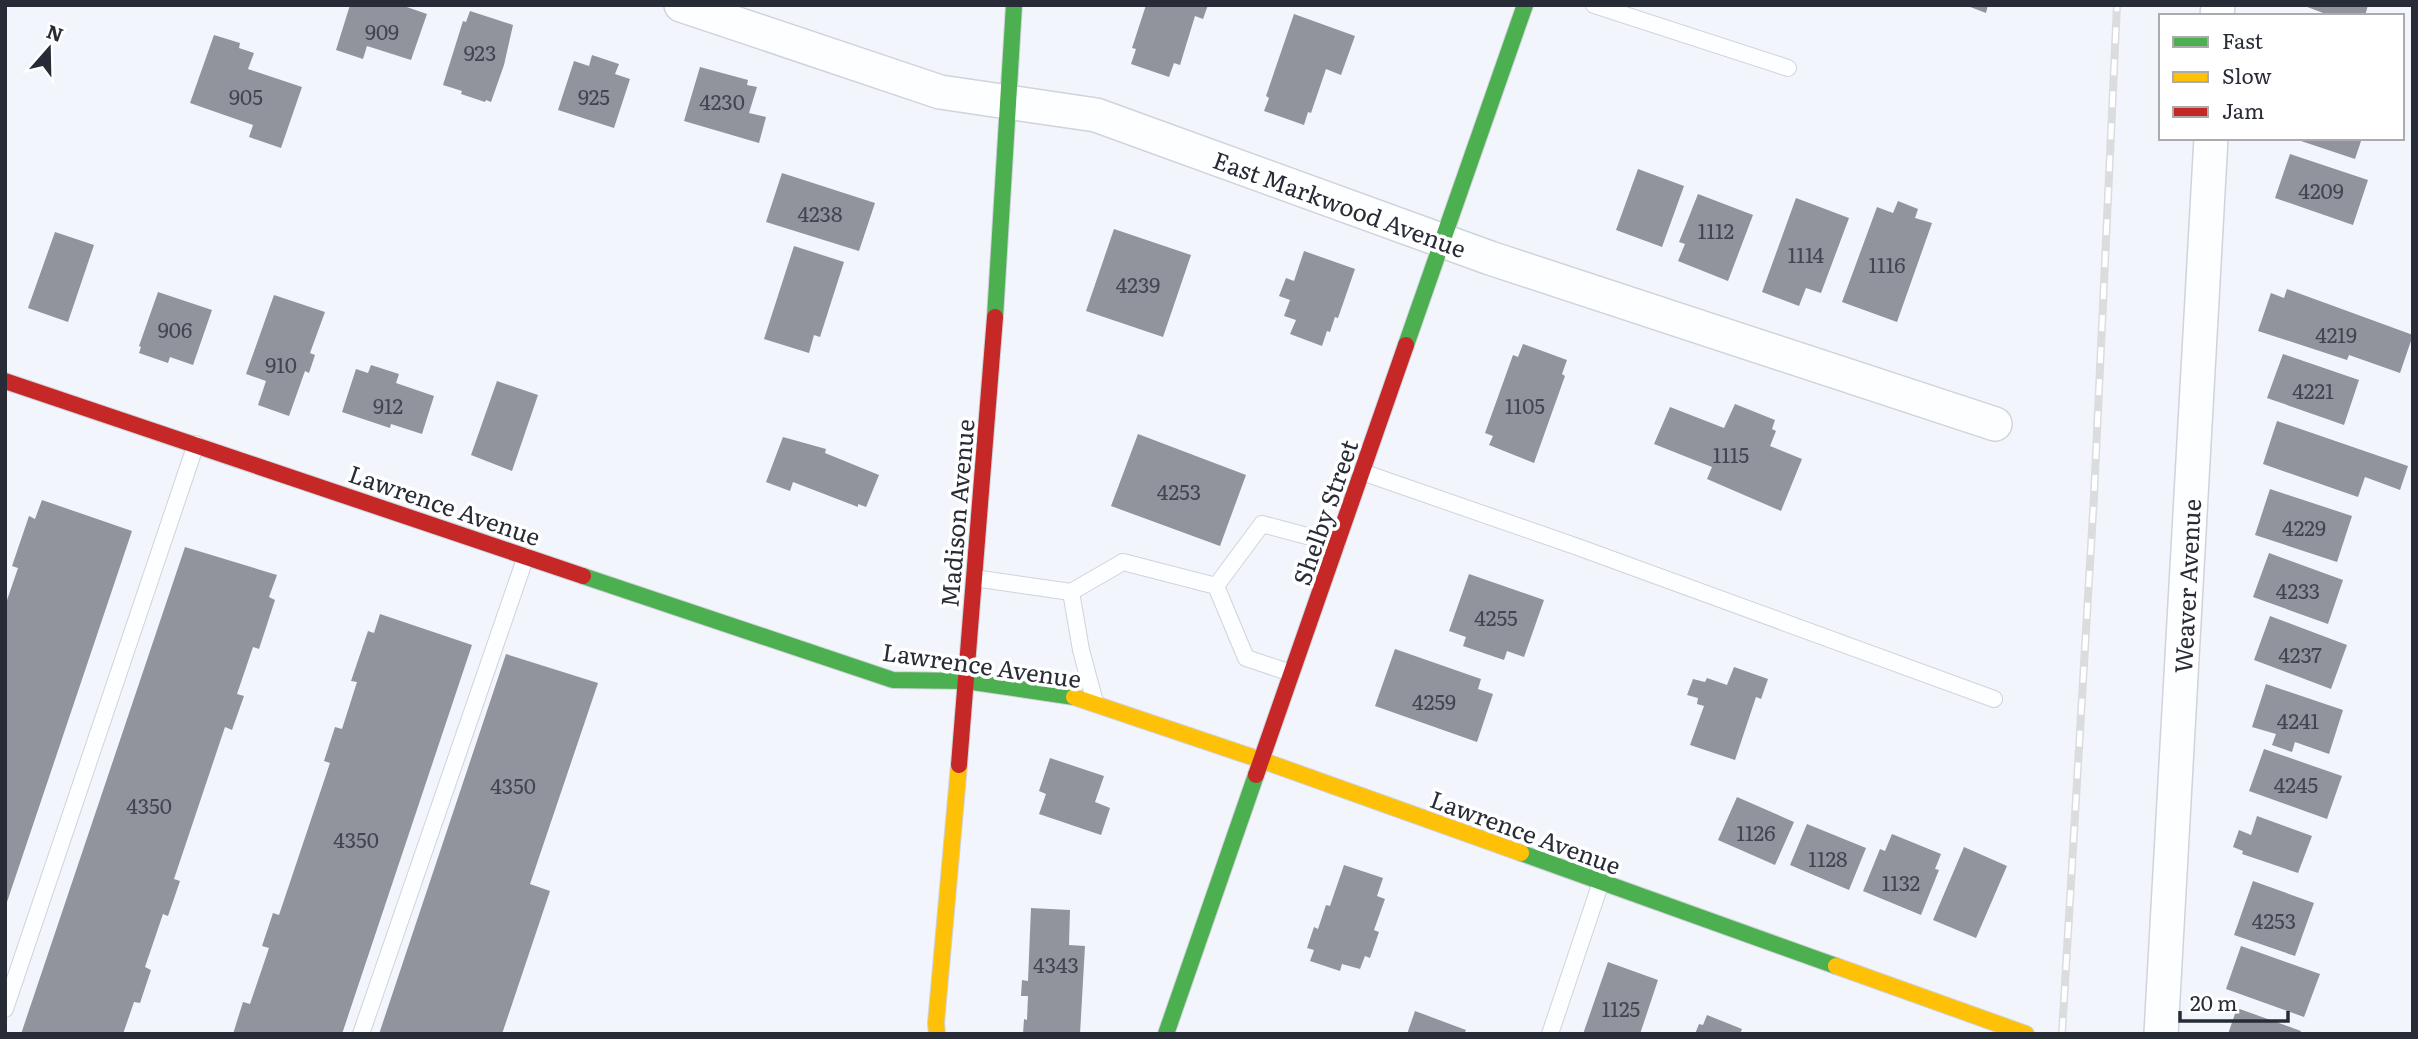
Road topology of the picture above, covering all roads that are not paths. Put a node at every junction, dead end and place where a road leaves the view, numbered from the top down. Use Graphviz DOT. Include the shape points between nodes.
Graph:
graph roads {
  1 [pos="681,5"];
  2 [pos="1014,5"];
  3 [pos="1525,5"];
  4 [pos="1594,5"];
  5 [pos="1788,68"];
  6 [pos="1009,103"];
  7 [pos="2211,140"];
  8 [pos="1443,240"];
  9 [pos="5,382"];
  10 [pos="1995,424"];
  11 [pos="196,444"];
  12 [pos="1362,472"];
  13 [pos="1336,544"];
  14 [pos="526,556"];
  15 [pos="974,578"];
  16 [pos="1216,586"];
  17 [pos="1070,592"];
  18 [pos="1291,673"];
  19 [pos="965,681"];
  20 [pos="1994,699"];
  21 [pos="1095,703"];
  22 [pos="1261,760"];
  23 [pos="1601,882"];
  24 [pos="5,1009"];
  25 [pos="935,1030"];
  26 [pos="361,1034"];
  27 [pos="1166,1034"];
  28 [pos="1550,1034"];
  29 [pos="2026,1034"];
  30 [pos="2161,1034"];
  1 -- 6 [label="street, East Markwood Avenue" via="940,92"];
  2 -- 6 [label="street, Madison Avenue"];
  3 -- 8 [label="street, Shelby Street"];
  4 -- 5 [label="lane"];
  6 -- 8 [label="street, East Markwood Avenue" via="1096,115"];
  6 -- 15 [label="street, Madison Avenue"];
  7 -- 30 [label="street, Weaver Avenue"];
  8 -- 10 [label="street, East Markwood Avenue"];
  8 -- 12 [label="street, Shelby Street"];
  9 -- 11 [label="street, Lawrence Avenue"];
  11 -- 14 [label="street, Lawrence Avenue"];
  11 -- 24 [label="lane"];
  12 -- 13 [label="street, Shelby Street"];
  12 -- 20 [label="lane"];
  13 -- 16 [label="lane" via="1262,524"];
  13 -- 18 [label="street, Shelby Street"];
  14 -- 19 [label="street, Lawrence Avenue" via="893,680"];
  14 -- 26 [label="lane"];
  15 -- 17 [label="lane"];
  15 -- 19 [label="street, Madison Avenue"];
  16 -- 17 [label="lane" via="1123,562"];
  16 -- 18 [label="lane" via="1246,658"];
  17 -- 21 [label="lane"];
  18 -- 22 [label="street, Shelby Street"];
  19 -- 21 [label="street, Lawrence Avenue"];
  19 -- 25 [label="street, Madison Avenue"];
  21 -- 22 [label="street, Lawrence Avenue"];
  22 -- 23 [label="street, Lawrence Avenue"];
  22 -- 27 [label="street, Shelby Street"];
  23 -- 28 [label="lane"];
  23 -- 29 [label="street, Lawrence Avenue"];
}
